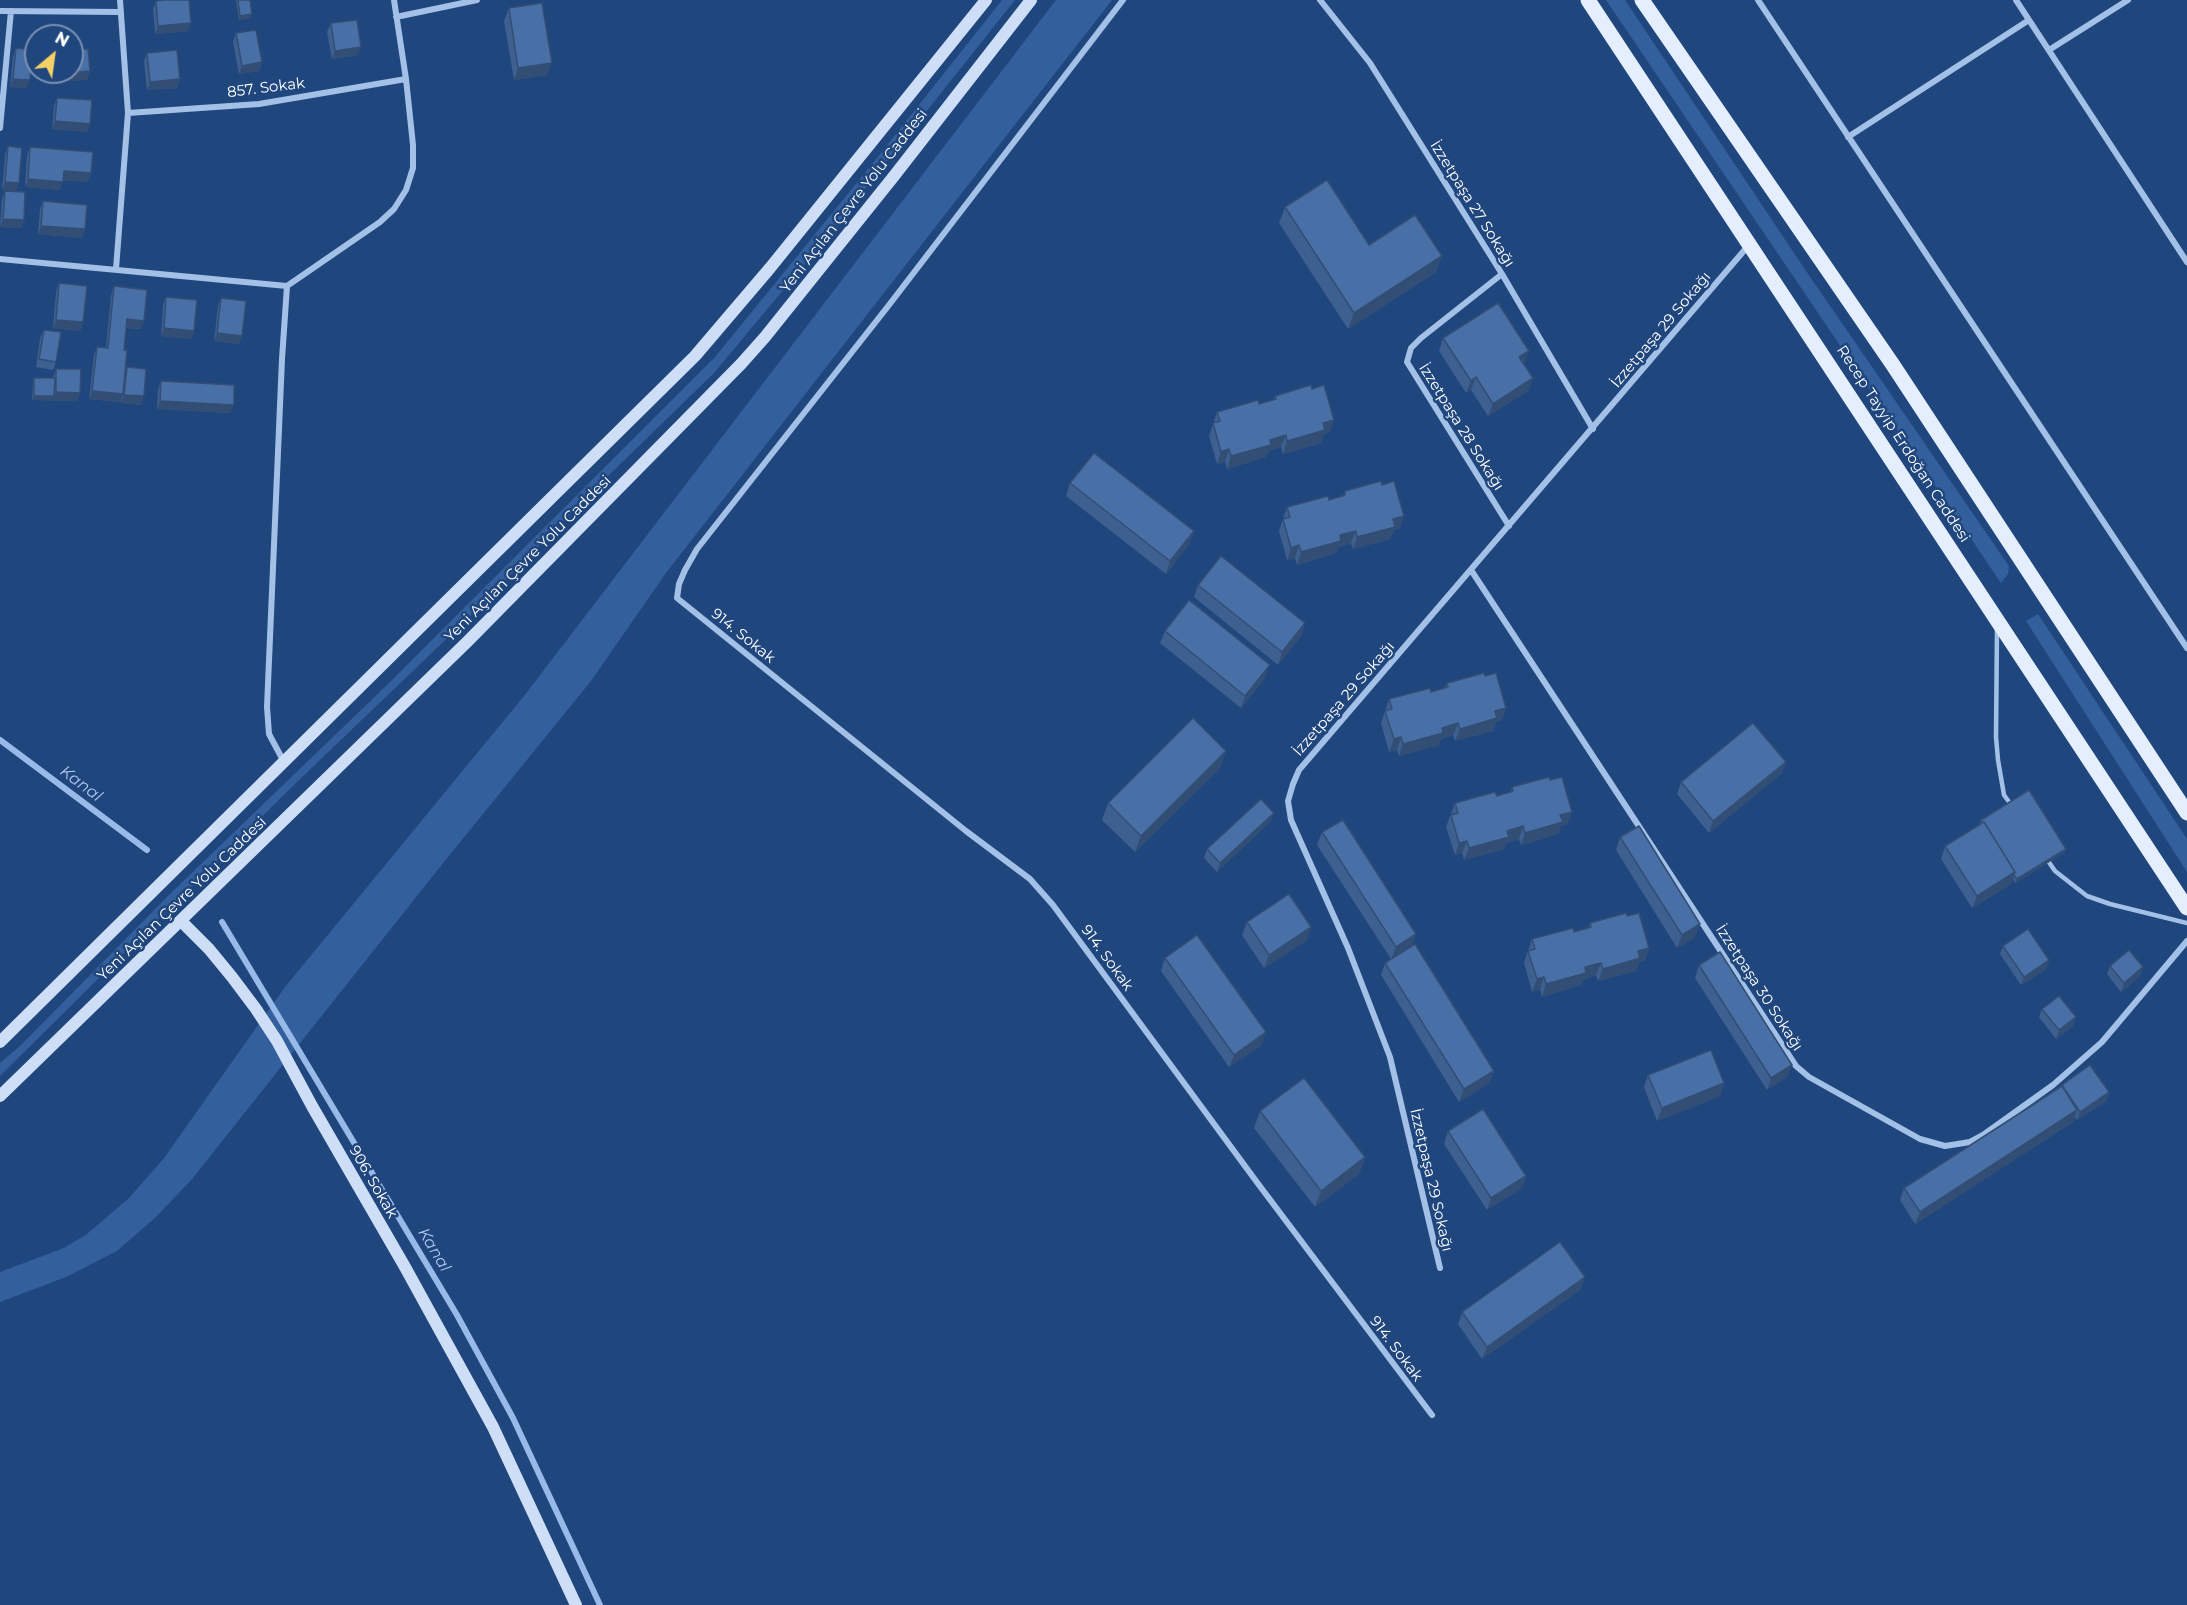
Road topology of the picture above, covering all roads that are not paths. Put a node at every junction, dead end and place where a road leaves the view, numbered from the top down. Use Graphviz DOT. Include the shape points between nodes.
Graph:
graph roads {
  1 [pos="120,0"];
  2 [pos="394,0"];
  3 [pos="477,0"];
  4 [pos="986,0"];
  5 [pos="1031,0"];
  6 [pos="1123,0"];
  7 [pos="1320,0"];
  8 [pos="1588,0"];
  9 [pos="1642,0"];
  10 [pos="1758,0"];
  11 [pos="2016,0"];
  12 [pos="2128,0"];
  13 [pos="0,11"];
  14 [pos="11,11"];
  15 [pos="121,12"];
  16 [pos="396,17"];
  17 [pos="2029,20"];
  18 [pos="2049,50"];
  19 [pos="406,79"];
  20 [pos="128,112"];
  21 [pos="0,128"];
  22 [pos="1848,137"];
  23 [pos="1750,243"];
  24 [pos="0,259"];
  25 [pos="2187,262"];
  26 [pos="116,269"];
  27 [pos="1502,274"];
  28 [pos="288,286"];
  29 [pos="1593,429"];
  30 [pos="1509,526"];
  31 [pos="1471,570"];
  32 [pos="1997,620"];
  33 [pos="2187,648"];
  34 [pos="284,762"];
  35 [pos="2187,813"];
  36 [pos="2017,814"];
  37 [pos="2043,852"];
  38 [pos="2187,908"];
  39 [pos="181,921"];
  40 [pos="2187,923"];
  41 [pos="2187,941"];
  42 [pos="0,1042"];
  43 [pos="0,1096"];
  44 [pos="1440,1269"];
  45 [pos="1432,1416"];
  46 [pos="576,1605"];
  1 -- 15 [label="street"];
  2 -- 16 [label="street"];
  3 -- 16 [label="street"];
  4 -- 34 [label="main road, Yeni Açılan Çevre Yolu Caddesi" via="695,356"];
  5 -- 39 [label="main road, Yeni Açılan Çevre Yolu Caddesi" via="741,364 468,641"];
  6 -- 45 [label="street, 914. Sokak" via="697,549 679,584 677,598 1030,879"];
  7 -- 27 [label="street, İzzetpaşa 27 Sokağı" via="1370,63"];
  8 -- 23 [label="main road, Recep Tayyip Erdoğan Caddesi"];
  9 -- 35 [label="main road" via="1893,365"];
  10 -- 22 [label="street"];
  11 -- 17 [label="street"];
  12 -- 18 [label="street"];
  13 -- 14 [label="street"];
  14 -- 15 [label="street"];
  14 -- 21 [label="street"];
  15 -- 20 [label="street"];
  16 -- 19 [label="street"];
  17 -- 18 [label="street"];
  17 -- 22 [label="street"];
  18 -- 25 [label="street"];
  19 -- 20 [label="street, 857. Sokak" via="259,104"];
  19 -- 28 [label="street" via="413,145 413,168 406,190 380,222"];
  20 -- 26 [label="street"];
  22 -- 33 [label="street"];
  23 -- 29 [label="street, İzzetpaşa 29 Sokağı"];
  23 -- 32 [label="main road, Recep Tayyip Erdoğan Caddesi"];
  24 -- 26 [label="street"];
  26 -- 28 [label="street"];
  27 -- 29 [label="street, İzzetpaşa 27 Sokağı"];
  27 -- 30 [label="street, İzzetpaşa 28 Sokağı" via="1421,338 1411,348 1407,362"];
  28 -- 34 [label="street" via="267,707 269,734"];
  29 -- 30 [label="street, İzzetpaşa 29 Sokağı"];
  30 -- 31 [label="street, İzzetpaşa 29 Sokağı"];
  31 -- 41 [label="street, İzzetpaşa 30 Sokağı" via="1796,1066 1920,1139 1945,1146 1970,1142 2053,1085 2102,1042"];
  31 -- 44 [label="street, İzzetpaşa 29 Sokağı" via="1299,770 1288,801 1291,820 1348,948 1390,1057"];
  32 -- 36 [label="lane" via="1998,760 2004,795"];
  32 -- 38 [label="main road, Recep Tayyip Erdoğan Caddesi"];
  34 -- 42 [label="main road, Yeni Açılan Çevre Yolu Caddesi"];
  37 -- 40 [label="lane" via="2055,871 2086,896"];
  39 -- 43 [label="main road, Yeni Açılan Çevre Yolu Caddesi"];
  39 -- 46 [label="main road, 906. Sokak" via="232,977 277,1041 482,1407"];
}
